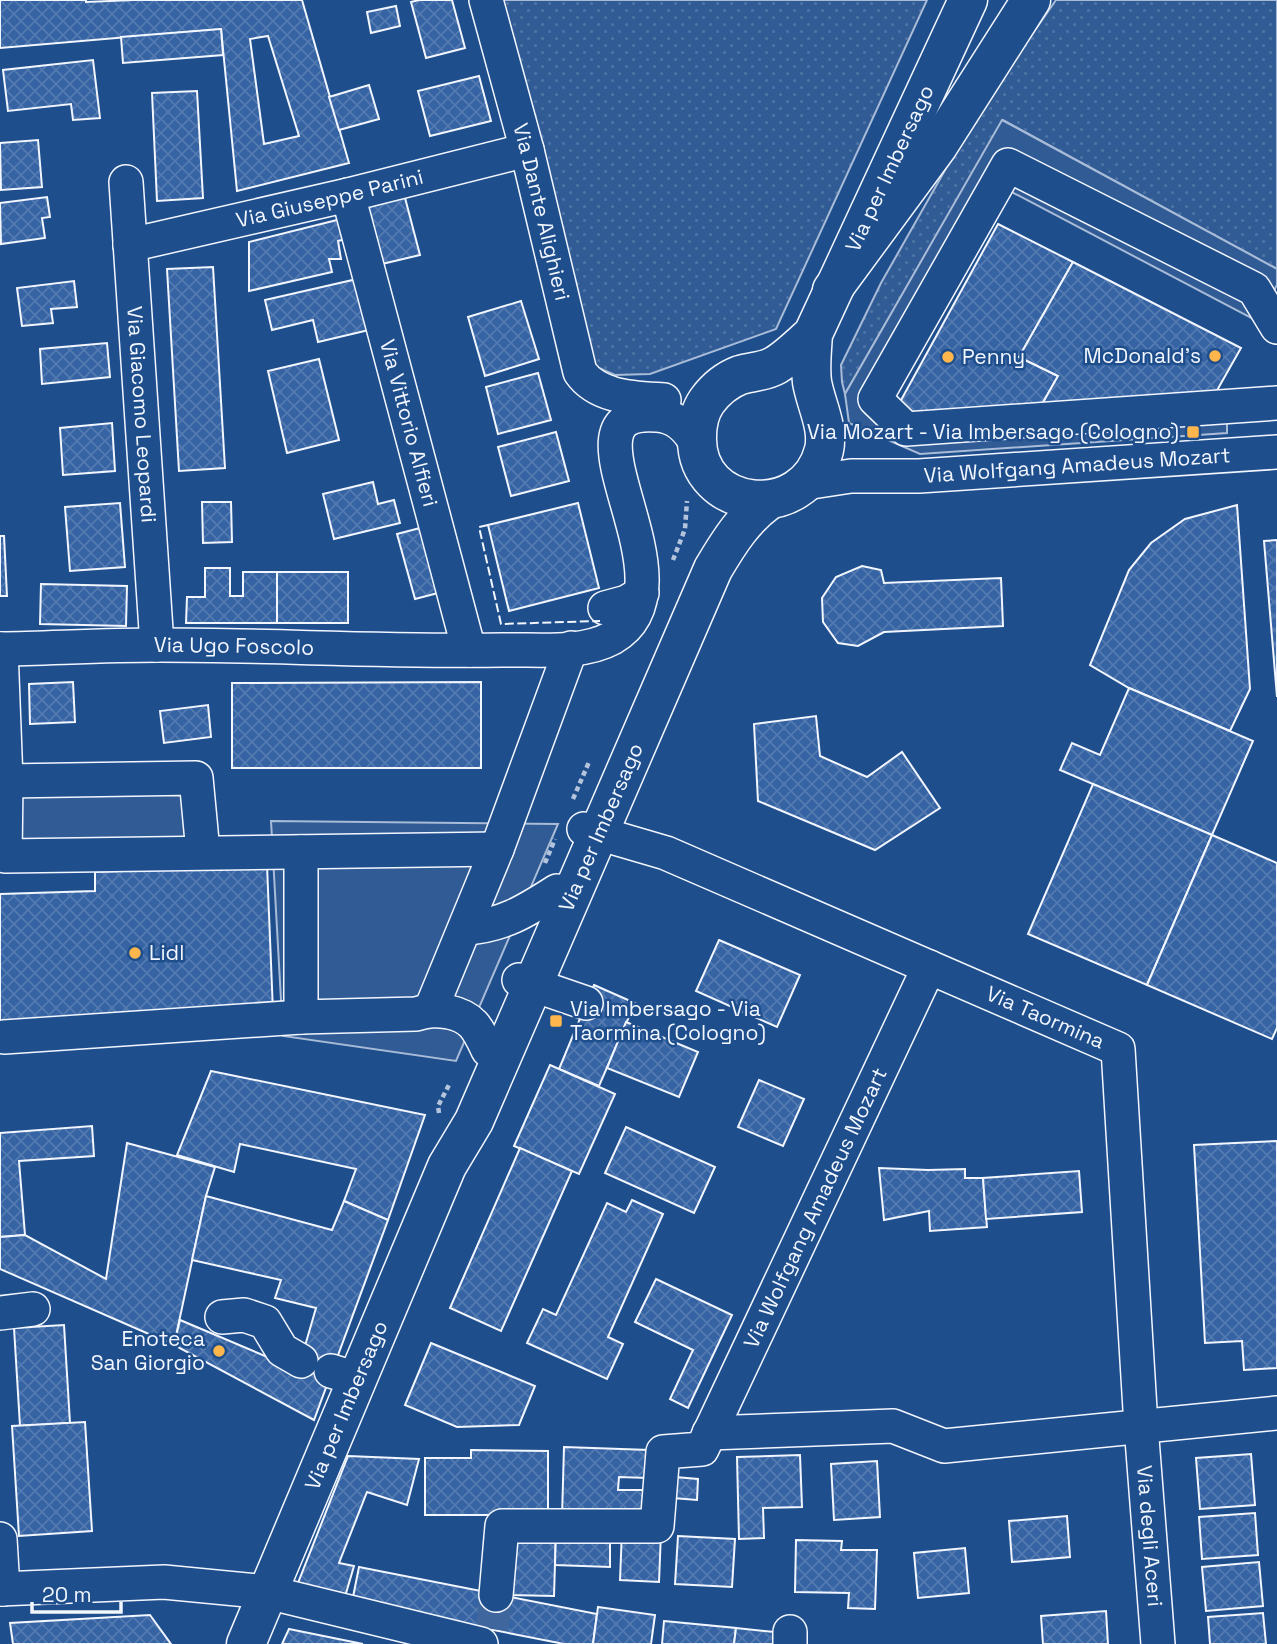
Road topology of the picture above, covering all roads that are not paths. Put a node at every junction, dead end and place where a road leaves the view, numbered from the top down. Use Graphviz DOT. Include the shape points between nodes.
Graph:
graph roads {
  1 [pos="486,0"];
  2 [pos="968,0"];
  3 [pos="1031,0"];
  4 [pos="527,150"];
  5 [pos="126,182"];
  6 [pos="348,195"];
  7 [pos="130,245"];
  8 [pos="832,290"];
  9 [pos="1277,327"];
  10 [pos="813,334"];
  11 [pos="761,372"];
  12 [pos="720,386"];
  13 [pos="626,396"];
  14 [pos="1277,403"];
  15 [pos="821,415"];
  16 [pos="697,445"];
  17 [pos="1277,452"];
  18 [pos="878,476"];
  19 [pos="714,481"];
  20 [pos="805,483"];
  21 [pos="769,500"];
  22 [pos="622,602"];
  23 [pos="157,645"];
  24 [pos="571,648"];
  25 [pos="0,649"];
  26 [pos="470,650"];
  27 [pos="2,720"];
  28 [pos="6,781"];
  29 [pos="619,789"];
  30 [pos="592,832"];
  31 [pos="497,849"];
  32 [pos="203,852"];
  33 [pos="301,852"];
  34 [pos="666,853"];
  35 [pos="557,891"];
  36 [pos="465,928"];
  37 [pos="929,967"];
  38 [pos="526,982"];
  39 [pos="586,1003"];
  40 [pos="431,1009"];
  41 [pos="302,1017"];
  42 [pos="4,1037"];
  43 [pos="488,1050"];
  44 [pos="447,1166"];
  45 [pos="33,1309"];
  46 [pos="0,1313"];
  47 [pos="222,1317"];
  48 [pos="330,1370"];
  49 [pos="1277,1413"];
  50 [pos="1140,1426"];
  51 [pos="706,1441"];
  52 [pos="0,1539"];
  53 [pos="2,1589"];
  54 [pos="267,1592"];
  55 [pos="496,1594"];
  56 [pos="488,1639"];
  57 [pos="246,1644"];
  58 [pos="1158,1644"];
  1 -- 4 [label="street, Via Dante Alighieri"];
  2 -- 8 [label="main road, Via per Imbersago"];
  3 -- 8 [label="main road" via="938,146"];
  4 -- 6 [label="street, Via Giuseppe Parini"];
  4 -- 13 [label="street, Via Dante Alighieri" via="580,372 596,387"];
  5 -- 7 [label="street, Via Giacomo Leopardi"];
  6 -- 7 [label="street, Via Giuseppe Parini"];
  6 -- 26 [label="street, Via Vittorio Alfieri"];
  7 -- 23 [label="street, Via Giacomo Leopardi"];
  8 -- 10 [label="main road, Via per Imbersago"];
  9 -- 14 [label="street" via="1254,289 1008,165 876,399 906,429"];
  10 -- 11 [label="main road, Via per Imbersago"];
  10 -- 15 [label="main road, Via per Imbersago" via="812,380"];
  11 -- 12 [label="main road, Via per Imbersago"];
  11 -- 15 [label="main road" via="783,376 803,388"];
  12 -- 13 [label="street, Via Dante Alighieri" via="675,401"];
  12 -- 16 [label="main road" via="705,403 697,425"];
  13 -- 22 [label="street" via="605,407 596,438 628,566 628,592"];
  15 -- 18 [label="street" via="839,449"];
  15 -- 20 [label="main road, Via per Imbersago" via="824,448 818,467"];
  16 -- 19 [label="main road, Via per Imbersago" via="702,464"];
  16 -- 22 [label="street" via="689,431 667,416 628,417 618,425 615,459 641,558"];
  17 -- 18 [label="street, Via Wolfgang Amadeus Mozart"];
  18 -- 20 [label="street, Via Wolfgang Amadeus Mozart"];
  19 -- 21 [label="main road" via="749,500"];
  19 -- 30 [label="main road, Via per Imbersago" via="714,513 700,564"];
  20 -- 21 [label="main road, Via per Imbersago" via="789,495"];
  21 -- 29 [label="main road, Via per Imbersago" via="743,523 713,569"];
  22 -- 24 [label="street" via="638,608 622,630 596,644"];
  23 -- 25 [label="street, Via Ugo Foscolo"];
  23 -- 26 [label="street, Via Ugo Foscolo"];
  24 -- 26 [label="street"];
  24 -- 31 [label="street"];
  25 -- 27 [label="street"];
  27 -- 28 [label="street"];
  28 -- 32 [label="street" via="196,778"];
  28 -- 32 [label="street" via="5,856"];
  29 -- 30 [label="main road, Via per Imbersago"];
  29 -- 34 [label="street, Via Taormina" via="639,826"];
  30 -- 34 [label="street, Via Taormina"];
  30 -- 35 [label="main road, Via per Imbersago"];
  30 -- 38 [label="main road, Via per Imbersago"];
  31 -- 33 [label="street"];
  31 -- 36 [label="street"];
  32 -- 33 [label="street"];
  33 -- 41 [label="street"];
  34 -- 37 [label="street, Via Taormina"];
  35 -- 36 [label="street" via="511,918 487,927"];
  35 -- 38 [label="main road, Via per Imbersago"];
  36 -- 40 [label="street"];
  37 -- 50 [label="street, Via Taormina" via="1118,1049"];
  37 -- 51 [label="street, Via Wolfgang Amadeus Mozart"];
  38 -- 39 [label="street"];
  38 -- 43 [label="main road, Via per Imbersago"];
  38 -- 44 [label="main road, Via per Imbersago" via="474,1121"];
  40 -- 41 [label="street" via="416,1014"];
  40 -- 43 [label="street" via="465,1016"];
  41 -- 42 [label="street"];
  43 -- 44 [label="main road, Via per Imbersago" via="458,1119"];
  44 -- 48 [label="main road, Via per Imbersago"];
  45 -- 46 [label="street"];
  47 -- 48 [label="street" via="244,1315 265,1322 282,1350"];
  48 -- 54 [label="main road, Via per Imbersago"];
  49 -- 50 [label="street"];
  50 -- 51 [label="street" via="944,1446 893,1426"];
  50 -- 58 [label="street, Via degli Aceri"];
  51 -- 55 [label="street" via="663,1451 657,1526 502,1526"];
  52 -- 53 [label="street"];
  53 -- 54 [label="street" via="164,1582"];
  54 -- 56 [label="street"];
  54 -- 57 [label="main road, Via per Imbersago"];
}
